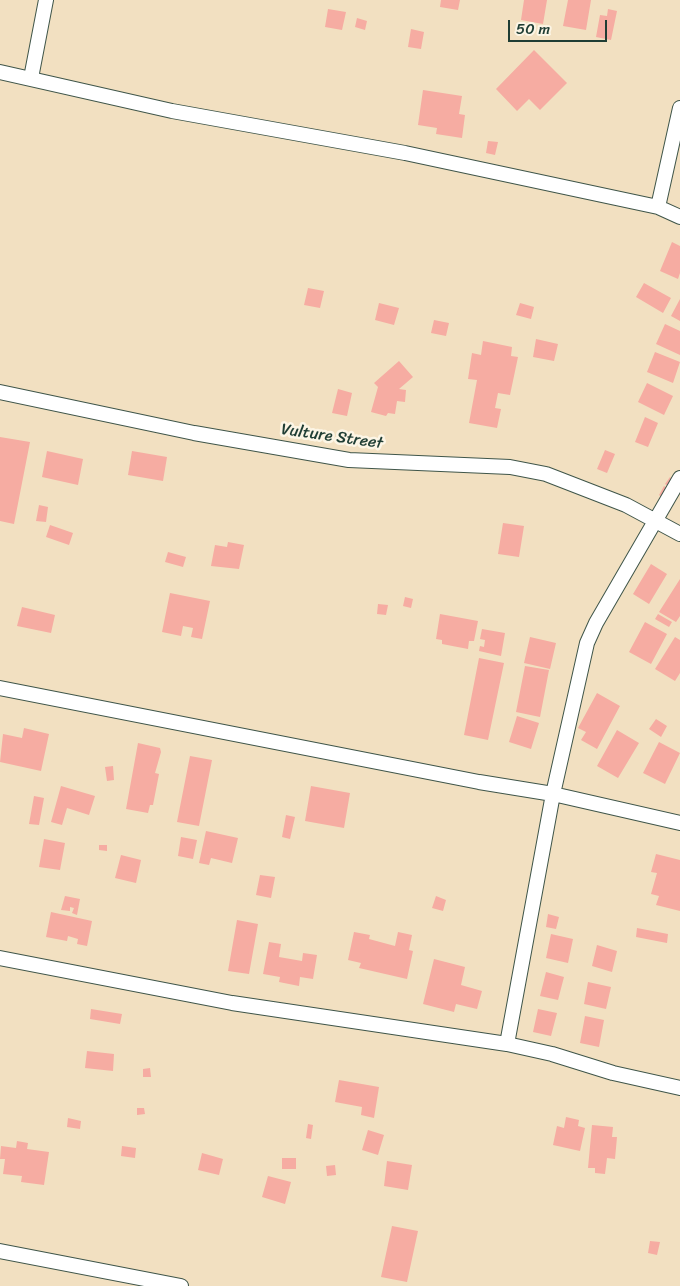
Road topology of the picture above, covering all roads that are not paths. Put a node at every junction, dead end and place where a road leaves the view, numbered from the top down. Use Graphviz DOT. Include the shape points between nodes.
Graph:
graph roads {
  1 [pos="46,0"];
  2 [pos="0,72"];
  3 [pos="31,78"];
  4 [pos="680,108"];
  5 [pos="658,206"];
  6 [pos="680,217"];
  7 [pos="0,392"];
  8 [pos="680,478"];
  9 [pos="656,519"];
  10 [pos="680,534"];
  11 [pos="0,688"];
  12 [pos="553,794"];
  13 [pos="680,823"];
  14 [pos="0,958"];
  15 [pos="507,1044"];
  16 [pos="680,1088"];
  17 [pos="0,1251"];
  18 [pos="182,1286"];
  1 -- 3 [label="street"];
  2 -- 3 [label="street"];
  3 -- 5 [label="street" via="172,112 406,152"];
  4 -- 5 [label="street"];
  5 -- 6 [label="street"];
  7 -- 9 [label="street, Vulture Street" via="194,433 349,460 510,467 546,474 585,487"];
  8 -- 9 [label="street"];
  9 -- 10 [label="street, Vulture Street"];
  9 -- 12 [label="street" via="587,643"];
  11 -- 12 [label="street"];
  12 -- 13 [label="street"];
  12 -- 15 [label="street"];
  14 -- 15 [label="street" via="232,1003"];
  15 -- 16 [label="street"];
  17 -- 18 [label="street"];
}
